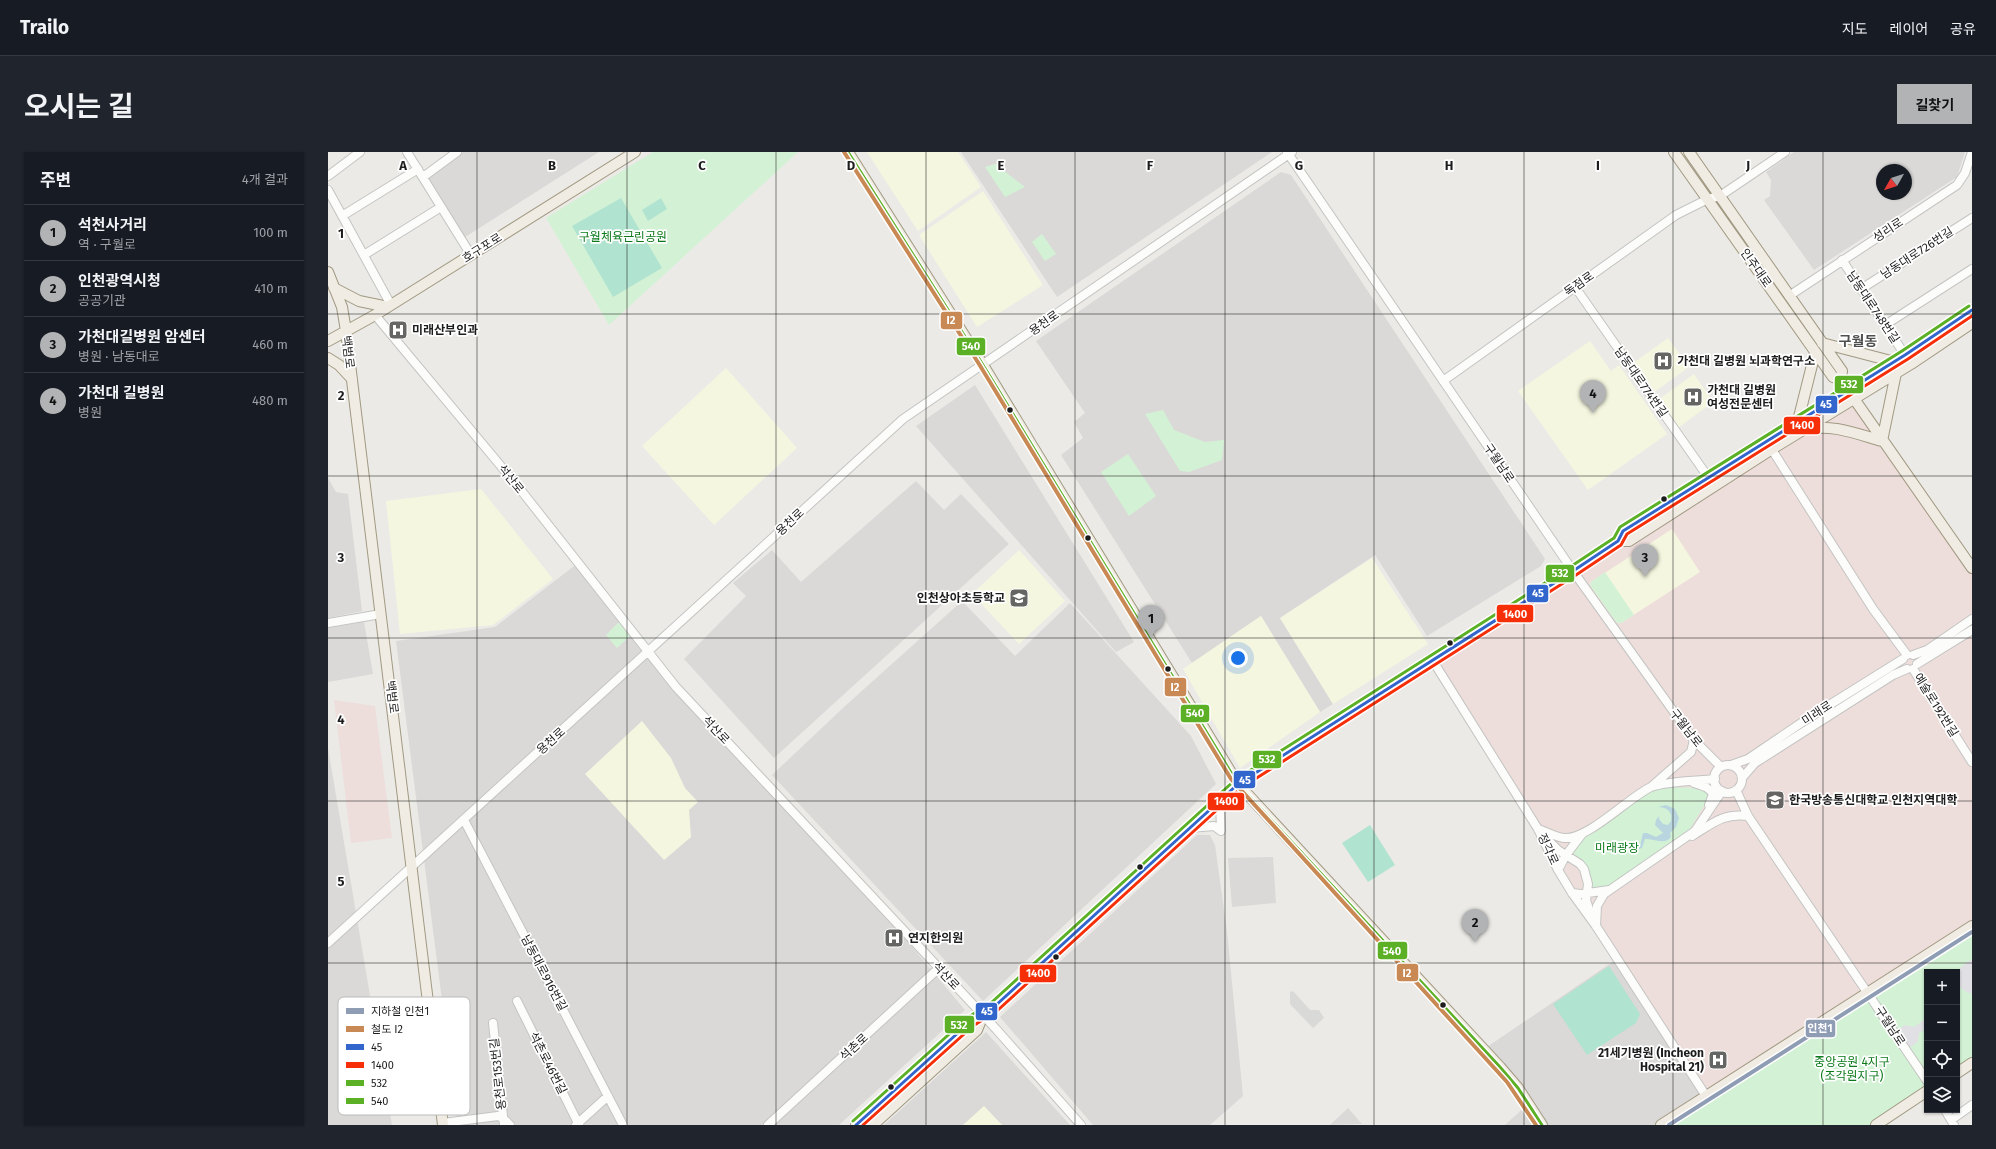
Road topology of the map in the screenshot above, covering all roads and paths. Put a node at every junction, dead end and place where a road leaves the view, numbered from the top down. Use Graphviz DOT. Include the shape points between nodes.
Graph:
graph roads {
  1 [pos="360,152"];
  2 [pos="407,152"];
  3 [pos="457,152"];
  4 [pos="635,152"];
  5 [pos="848,152"];
  6 [pos="1674,152"];
  7 [pos="1689,152"];
  8 [pos="1785,152"];
  9 [pos="1972,152"];
  10 [pos="1289,153"];
  11 [pos="1774,155"];
  12 [pos="418,169"];
  13 [pos="328,176"];
  14 [pos="423,177"];
  15 [pos="328,190"];
  16 [pos="1720,196"];
  17 [pos="1708,199"];
  18 [pos="441,207"];
  19 [pos="342,216"];
  20 [pos="1972,218"];
  21 [pos="471,254"];
  22 [pos="364,255"];
  23 [pos="1842,260"];
  24 [pos="1972,269"];
  25 [pos="328,272"];
  26 [pos="1575,287"];
  27 [pos="334,288"];
  28 [pos="1861,289"];
  29 [pos="1789,296"];
  30 [pos="389,306"];
  31 [pos="1972,310"];
  32 [pos="375,315"];
  33 [pos="1972,322"];
  34 [pos="1885,325"];
  35 [pos="346,330"];
  36 [pos="328,341"];
  37 [pos="1822,343"];
  38 [pos="1815,353"];
  39 [pos="1905,355"];
  40 [pos="328,358"];
  41 [pos="1895,362"];
  42 [pos="983,366"];
  43 [pos="1896,373"];
  44 [pos="352,379"];
  45 [pos="1841,380"];
  46 [pos="1443,381"];
  47 [pos="1851,395"];
  48 [pos="1801,425"];
  49 [pos="1882,441"];
  50 [pos="1769,445"];
  51 [pos="1708,477"];
  52 [pos="1618,541"];
  53 [pos="1972,568"];
  54 [pos="1573,571"];
  55 [pos="381,614"];
  56 [pos="1972,619"];
  57 [pos="328,623"];
  58 [pos="1972,630"];
  59 [pos="648,652"];
  60 [pos="1908,656"];
  61 [pos="1433,661"];
  62 [pos="1913,667"];
  63 [pos="1694,740"];
  64 [pos="1972,762"];
  65 [pos="1731,765"];
  66 [pos="1721,767"];
  67 [pos="1742,778"];
  68 [pos="1715,779"];
  69 [pos="1690,781"];
  70 [pos="1238,784"];
  71 [pos="1651,787"];
  72 [pos="1736,790"];
  73 [pos="1722,791"];
  74 [pos="1220,800"];
  75 [pos="1707,813"];
  76 [pos="1748,816"];
  77 [pos="464,820"];
  78 [pos="1190,828"];
  79 [pos="1538,829"];
  80 [pos="1584,832"];
  81 [pos="1684,839"];
  82 [pos="1566,855"];
  83 [pos="413,866"];
  84 [pos="1558,870"];
  85 [pos="1611,889"];
  86 [pos="1572,893"];
  87 [pos="1586,894"];
  88 [pos="1596,926"];
  89 [pos="1972,926"];
  90 [pos="328,943"];
  91 [pos="939,968"];
  92 [pos="1868,992"];
  93 [pos="428,997"];
  94 [pos="517,1002"];
  95 [pos="984,1016"];
  96 [pos="493,1023"];
  97 [pos="1972,1063"];
  98 [pos="1960,1071"];
  99 [pos="1924,1077"];
  100 [pos="1924,1093"];
  101 [pos="608,1096"];
  102 [pos="1706,1096"];
  103 [pos="1972,1105"];
  104 [pos="1947,1113"];
  105 [pos="504,1121"];
  106 [pos="1952,1122"];
  107 [pos="443,1124"];
  108 [pos="578,1124"];
  109 [pos="510,1125"];
  110 [pos="623,1125"];
  111 [pos="768,1125"];
  112 [pos="856,1125"];
  113 [pos="873,1125"];
  114 [pos="1081,1125"];
  115 [pos="1542,1125"];
  116 [pos="1661,1125"];
  117 [pos="1876,1125"];
  1 -- 13 [label="street"];
  2 -- 12 [label="street"];
  3 -- 14 [label="street"];
  4 -- 21 [label="main road, 호구포로"];
  5 -- 42 [label="main road"];
  6 -- 17 [label="main road, 인주대로"];
  7 -- 16 [label="main road, 인주대로"];
  8 -- 11 [label="street"];
  9 -- 23 [label="street, 성리로" via="1966,173 1957,185"];
  10 -- 42 [label="street, 용천로"];
  10 -- 46 [label="street, 구월남로"];
  11 -- 16 [label="street"];
  12 -- 14 [label="street"];
  12 -- 19 [label="street"];
  14 -- 18 [label="street"];
  15 -- 19 [label="street"];
  16 -- 17 [label="street, 독점로"];
  16 -- 29 [label="main road, 인주대로"];
  17 -- 26 [label="street, 독점로" via="1676,215"];
  17 -- 38 [label="main road, 인주대로"];
  18 -- 21 [label="street"];
  18 -- 22 [label="street"];
  19 -- 22 [label="street"];
  20 -- 28 [label="street, 남동대로726번길"];
  21 -- 30 [label="main road, 호구포로"];
  22 -- 30 [label="street"];
  23 -- 28 [label="street, 남동대로748번길"];
  23 -- 29 [label="street, 성리로"];
  24 -- 34 [label="street"];
  25 -- 27 [label="main road, 백범로"];
  26 -- 46 [label="street, 독점로"];
  26 -- 51 [label="street, 남동대로774번길"];
  27 -- 30 [label="main road" via="359,301"];
  27 -- 35 [label="main road, 백범로" via="342,307"];
  28 -- 34 [label="street, 남동대로748번길"];
  29 -- 37 [label="main road, 인주대로"];
  30 -- 32 [label="main road, 호구포로"];
  31 -- 39 [label="main road"];
  32 -- 35 [label="main road, 호구포로"];
  32 -- 59 [label="street, 석산로" via="520,489"];
  33 -- 43 [label="main road"];
  34 -- 39 [label="street, 남동대로748번길"];
  35 -- 36 [label="main road, 호구포로"];
  35 -- 44 [label="main road, 백범로"];
  37 -- 41 [label="main road"];
  37 -- 45 [label="main road, 인주대로" via="1842,371"];
  38 -- 45 [label="main road, 인주대로" via="1833,377"];
  38 -- 48 [label="main road"];
  39 -- 41 [label="main road"];
  40 -- 44 [label="main road"];
  41 -- 47 [label="main road"];
  42 -- 59 [label="street, 용천로" via="903,419"];
  42 -- 70 [label="main road"];
  43 -- 47 [label="main road"];
  43 -- 49 [label="main road"];
  44 -- 55 [label="main road, 백범로"];
  45 -- 47 [label="main road, 인주대로"];
  46 -- 54 [label="street, 구월남로"];
  47 -- 48 [label="main road"];
  47 -- 49 [label="main road, 인주대로"];
  48 -- 49 [label="main road" via="1839,429"];
  48 -- 50 [label="main road"];
  49 -- 53 [label="main road, 인주대로"];
  50 -- 51 [label="main road"];
  50 -- 52 [label="main road" via="1629,541"];
  50 -- 60 [label="street" via="1873,609"];
  51 -- 52 [label="main road" via="1623,531"];
  52 -- 54 [label="main road"];
  54 -- 61 [label="main road"];
  54 -- 63 [label="street, 구월남로"];
  55 -- 57 [label="street"];
  55 -- 83 [label="main road, 백범로"];
  56 -- 60 [label="street, 미래로" via="1926,650"];
  58 -- 62 [label="street, 미래로"];
  59 -- 77 [label="street, 용천로"];
  59 -- 91 [label="street, 석산로" via="680,692"];
  60 -- 62 [label="street" via="1917,659"];
  60 -- 62 [label="street" via="1903,665"];
  60 -- 65 [label="street, 미래로" via="1748,760"];
  61 -- 70 [label="main road"];
  61 -- 79 [label="street"];
  62 -- 64 [label="street, 예술로192번길"];
  62 -- 67 [label="street, 미래로" via="1893,675 1755,763"];
  63 -- 66 [label="street, 구월남로"];
  63 -- 71 [label="street" via="1691,752"];
  65 -- 66 [label="street"];
  65 -- 67 [label="street" via="1740,771"];
  66 -- 68 [label="street" via="1716,772"];
  67 -- 72 [label="street"];
  68 -- 69 [label="street"];
  68 -- 73 [label="street"];
  69 -- 71 [label="street"];
  69 -- 75 [label="street" via="1707,787 1713,794"];
  70 -- 74 [label="main road"];
  70 -- 115 [label="main road" via="1500,1067 1518,1088"];
  71 -- 80 [label="street"];
  72 -- 73 [label="street"];
  72 -- 76 [label="street, 구월남로"];
  73 -- 75 [label="street"];
  74 -- 78 [label="main road"];
  74 -- 78 [label="street" via="1221,831 1214,826"];
  75 -- 81 [label="street" via="1695,831"];
  76 -- 81 [label="street" via="1721,818 1690,838"];
  76 -- 92 [label="street, 구월남로"];
  77 -- 83 [label="street, 용천로"];
  77 -- 101 [label="street, 남동대로916번길"];
  78 -- 95 [label="main road"];
  79 -- 80 [label="street" via="1565,838"];
  79 -- 82 [label="street, 정각로"];
  79 -- 84 [label="street, 정각로"];
  80 -- 82 [label="street"];
  81 -- 85 [label="street"];
  82 -- 84 [label="street"];
  82 -- 87 [label="street, 정각로" via="1584,869 1588,884"];
  83 -- 90 [label="street, 용천로"];
  83 -- 93 [label="main road, 백범로"];
  84 -- 86 [label="street, 정각로"];
  85 -- 87 [label="street"];
  85 -- 88 [label="street" via="1597,906"];
  86 -- 87 [label="street"];
  86 -- 88 [label="street, 정각로"];
  87 -- 88 [label="street, 정각로"];
  88 -- 102 [label="street, 정각로"];
  89 -- 92 [label="main road"];
  91 -- 95 [label="street, 석산로"];
  91 -- 111 [label="street, 석촌로"];
  92 -- 99 [label="street, 구월남로"];
  92 -- 102 [label="main road"];
  94 -- 108 [label="street, 석촌로46번길"];
  95 -- 112 [label="main road" via="970,1022"];
  95 -- 113 [label="main road" via="977,1030"];
  95 -- 114 [label="street, 석산로"];
  96 -- 105 [label="street, 용천로153번길"];
  97 -- 98 [label="main road"];
  100 -- 117 [label="main road"];
  101 -- 108 [label="street"];
  101 -- 110 [label="street, 남동대로916번길"];
  102 -- 116 [label="main road"];
  103 -- 106 [label="street"];
  104 -- 106 [label="street"];
  105 -- 107 [label="street" via="498,1116"];
  105 -- 109 [label="street"];
}
